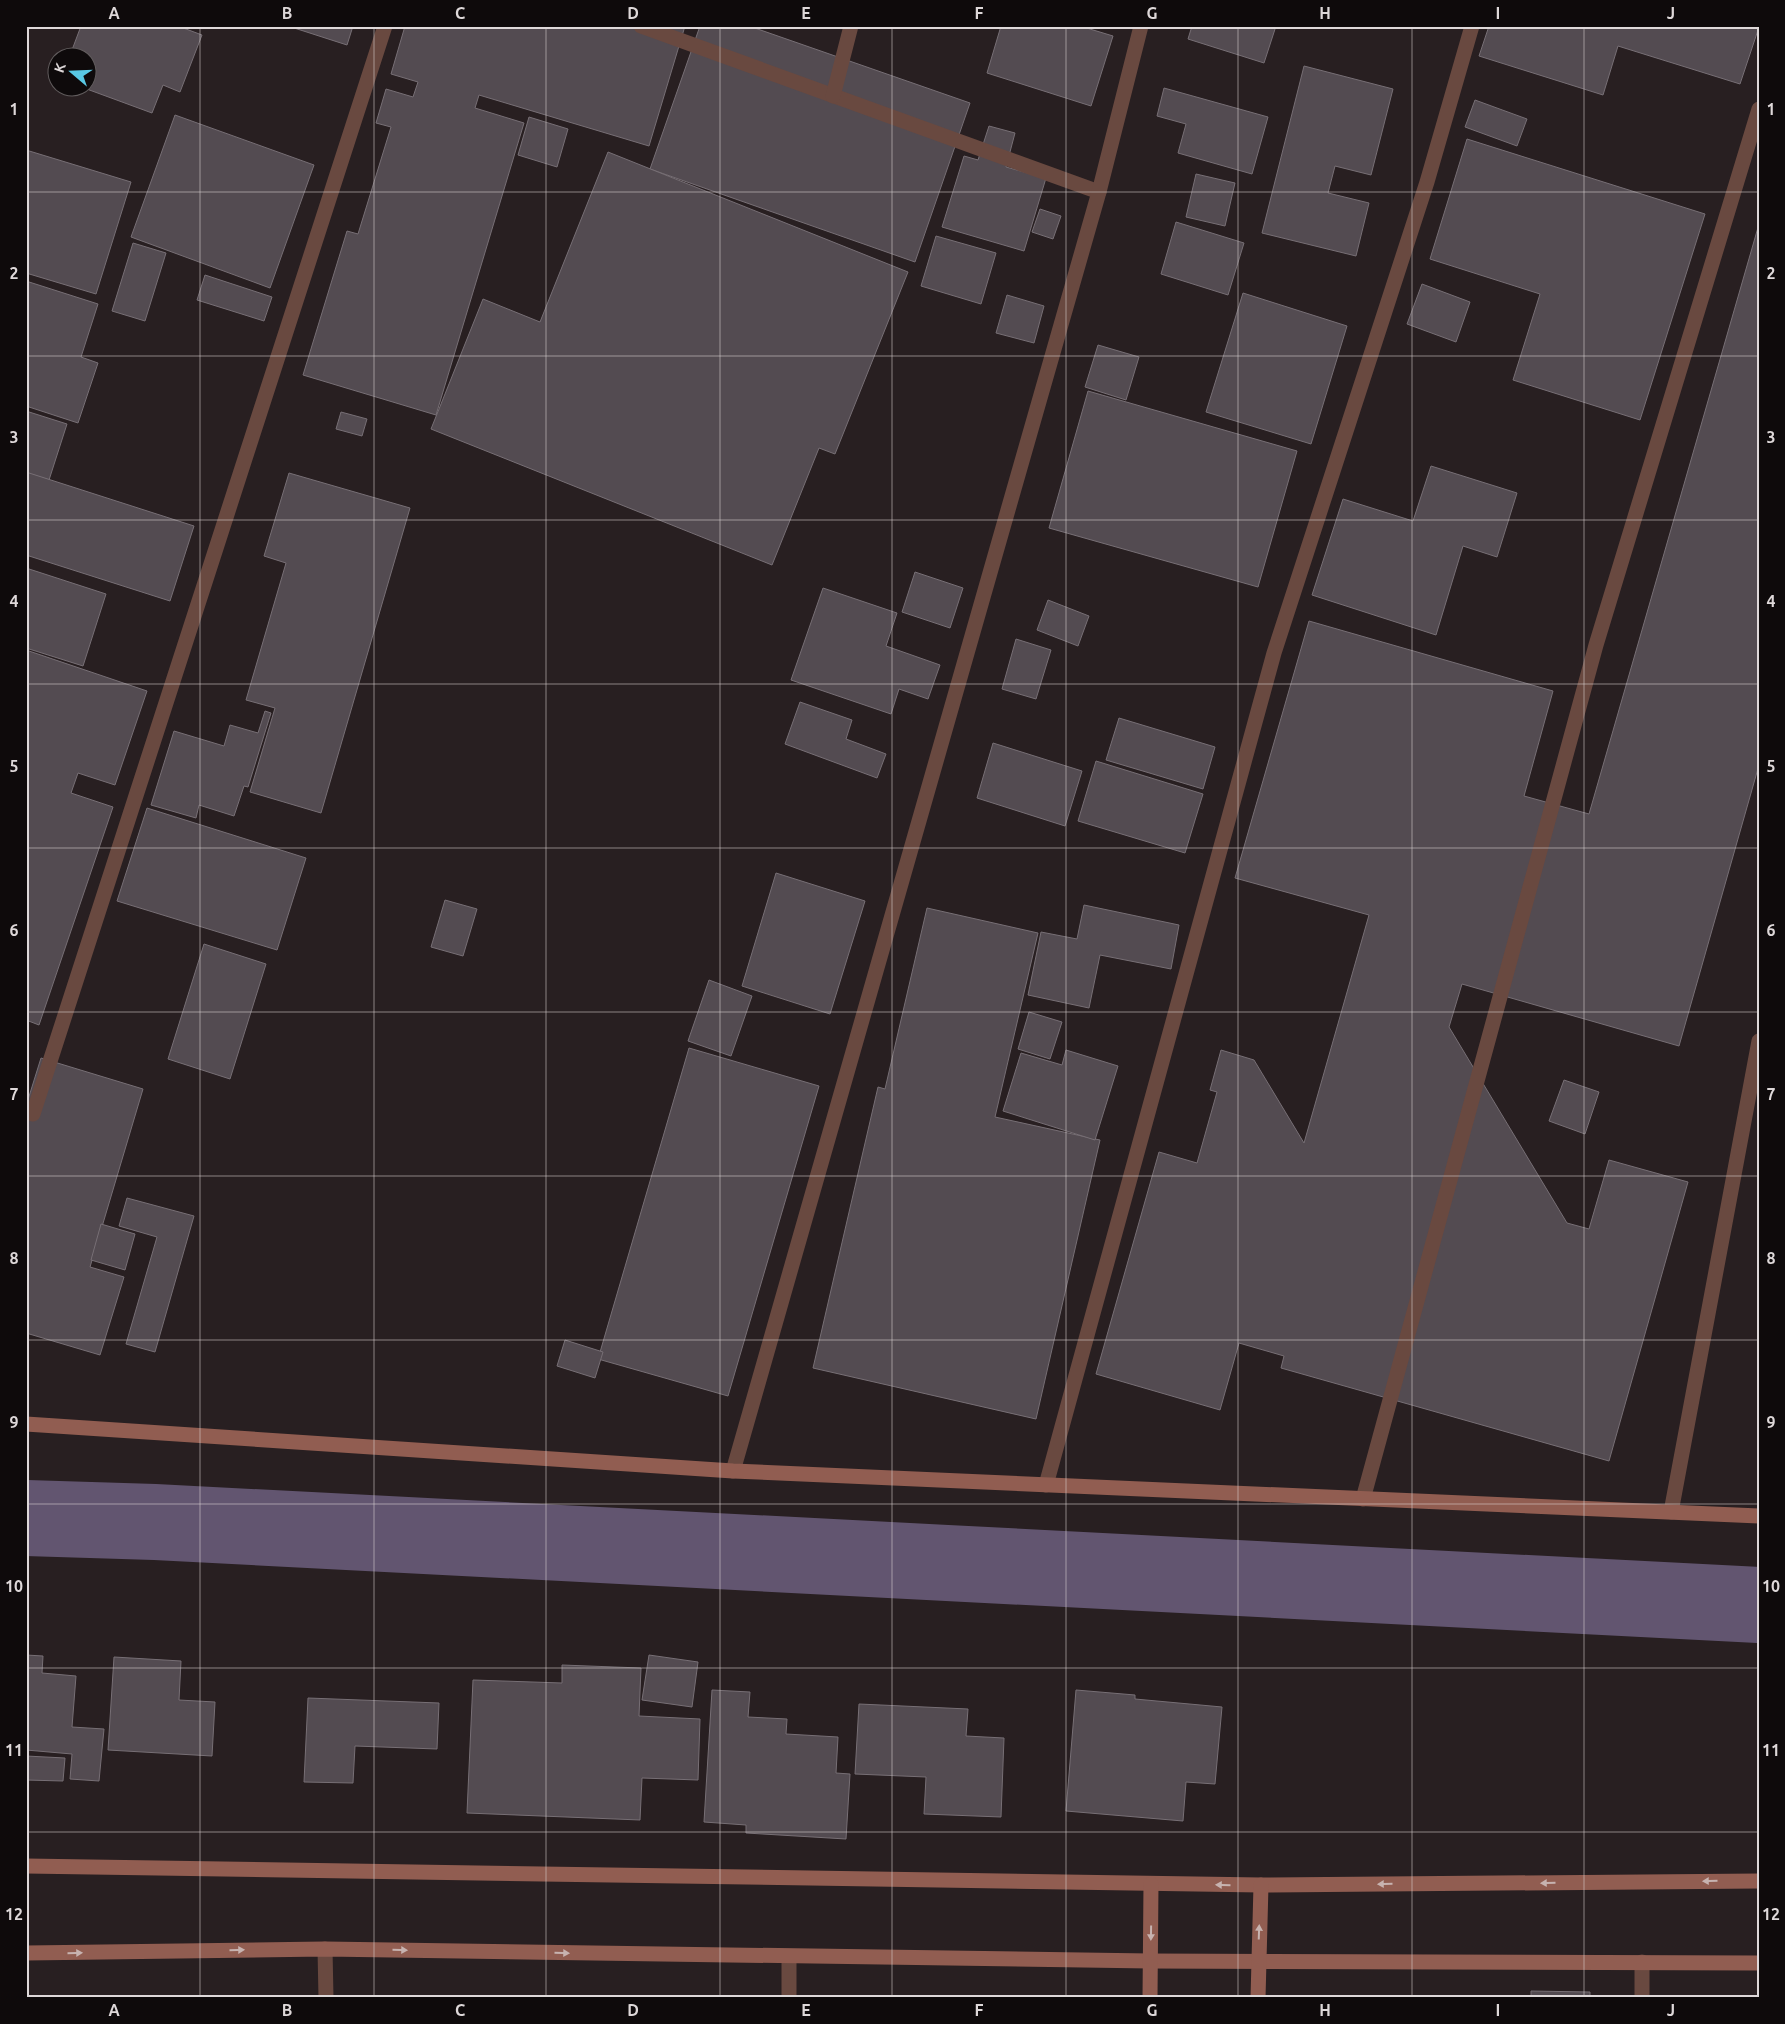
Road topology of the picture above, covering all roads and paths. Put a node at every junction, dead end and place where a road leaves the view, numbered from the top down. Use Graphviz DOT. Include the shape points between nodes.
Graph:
graph roads {
  1 [pos="385,26"];
  2 [pos="641,26"];
  3 [pos="851,26"];
  4 [pos="1141,26"];
  5 [pos="1472,26"];
  6 [pos="833,96"];
  7 [pos="1759,109"];
  8 [pos="1099,192"];
  9 [pos="1759,1041"];
  10 [pos="26,1112"];
  11 [pos="26,1424"];
  12 [pos="733,1471"];
  13 [pos="1046,1485"];
  14 [pos="1363,1499"];
  15 [pos="1671,1512"];
  16 [pos="1759,1516"];
  17 [pos="26,1866"];
  18 [pos="1759,1881"];
  19 [pos="1151,1884"];
  20 [pos="1261,1886"];
  21 [pos="325,1949"];
  22 [pos="26,1953"];
  23 [pos="789,1957"];
  24 [pos="1150,1961"];
  25 [pos="1258,1962"];
  26 [pos="1642,1962"];
  27 [pos="1759,1963"];
  28 [pos="326,1998"];
  29 [pos="789,1998"];
  30 [pos="1150,1998"];
  31 [pos="1258,1998"];
  32 [pos="1642,1998"];
  1 -- 10 [label="street" via="33,1114"];
  2 -- 6 [label="street"];
  3 -- 6 [label="street"];
  4 -- 8 [label="street"];
  5 -- 13 [label="street" via="1427,182 1274,652"];
  6 -- 8 [label="street"];
  7 -- 14 [label="street" via="1596,645"];
  8 -- 12 [label="street"];
  9 -- 15 [label="street"];
  11 -- 12 [label="street"];
  12 -- 13 [label="street"];
  13 -- 14 [label="street"];
  14 -- 15 [label="street"];
  15 -- 16 [label="street"];
  17 -- 19 [label="street"];
  18 -- 20 [label="street, one-way"];
  20 -- 19 [label="street, one-way"];
  19 -- 24 [label="street, one-way"];
  25 -- 20 [label="street, one-way"];
  22 -- 21 [label="street, one-way"];
  21 -- 23 [label="street, one-way"];
  21 -- 28 [label="street"];
  23 -- 24 [label="street"];
  23 -- 29 [label="street"];
  24 -- 25 [label="street"];
  24 -- 30 [label="street"];
  25 -- 26 [label="street"];
  25 -- 31 [label="street"];
  26 -- 27 [label="street"];
  26 -- 32 [label="street"];
}
